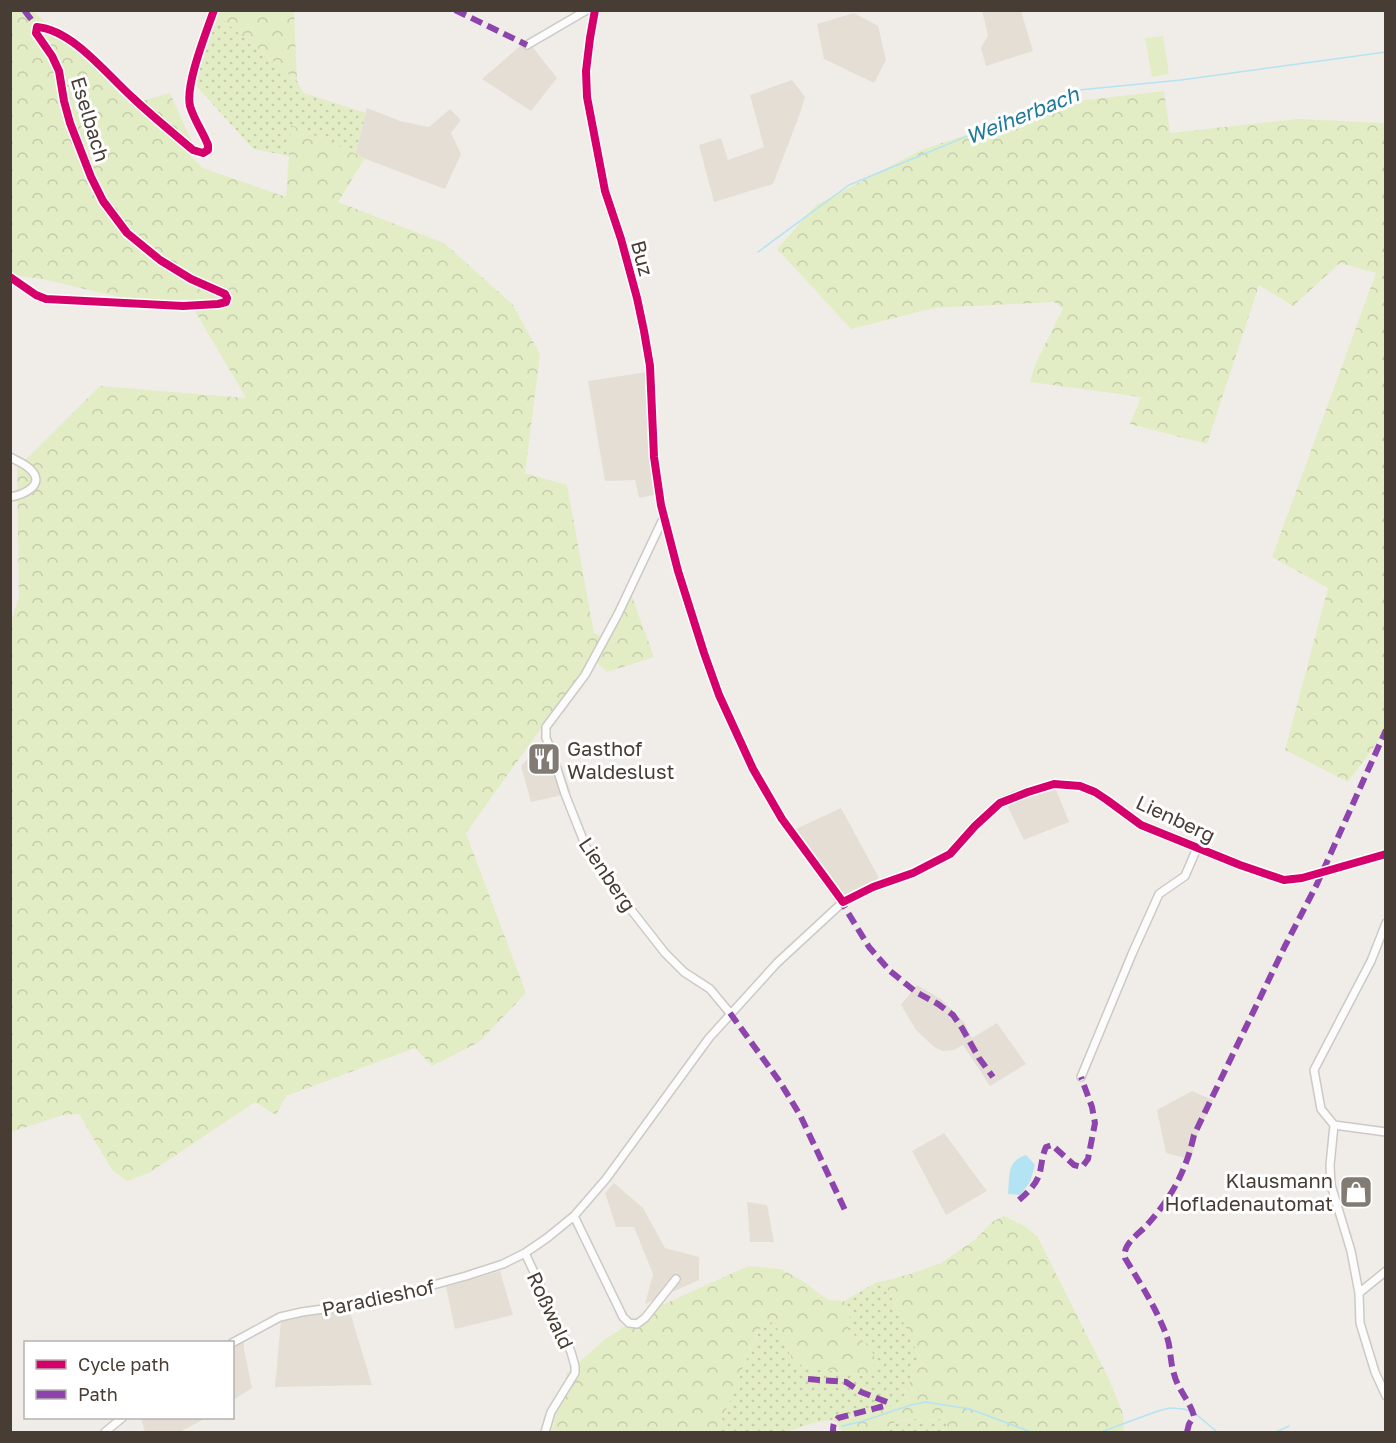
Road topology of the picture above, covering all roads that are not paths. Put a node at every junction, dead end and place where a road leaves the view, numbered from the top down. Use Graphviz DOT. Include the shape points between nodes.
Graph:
graph roads {
  1 [pos="214,10"];
  2 [pos="587,10"];
  3 [pos="596,10"];
  4 [pos="527,45"];
  5 [pos="10,278"];
  6 [pos="10,457"];
  7 [pos="10,497"];
  8 [pos="664,517"];
  9 [pos="1197,848"];
  10 [pos="1386,854"];
  11 [pos="1386,923"];
  12 [pos="730,1013"];
  13 [pos="1081,1077"];
  14 [pos="1334,1125"];
  15 [pos="1386,1132"];
  16 [pos="574,1216"];
  17 [pos="525,1253"];
  18 [pos="1386,1271"];
  19 [pos="676,1279"];
  20 [pos="1359,1293"];
  21 [pos="234,1342"];
  22 [pos="1386,1396"];
  23 [pos="121,1419"];
  24 [pos="105,1432"];
  25 [pos="545,1432"];
  1 -- 5 [label="street, Eselbach" via="189,96 208,145 203,153 193,150 132,97 90,54 49,28 38,27 36,33 59,71 70,123 103,201 127,233 160,260 225,294 226,302 183,306 46,299"];
  2 -- 4 [label="street"];
  3 -- 8 [label="street, Buz" via="586,71 587,97 605,191 644,331 650,366 654,457"];
  6 -- 7 [label="street" via="28,467 35,481 29,491"];
  8 -- 12 [label="street, Lienberg" via="585,675 546,727 546,738 586,847 600,870 665,953 710,989"];
  9 -- 10 [label="street, Lienberg" via="1284,880"];
  9 -- 12 [label="street, Lienberg" via="1141,825 1080,786 1054,784 1028,792 1000,803 950,854 843,903 777,963"];
  9 -- 13 [label="street, Lienberg" via="1185,876 1159,894"];
  11 -- 14 [label="street" via="1371,962 1314,1070 1321,1109"];
  12 -- 16 [label="street, Lienberg"];
  14 -- 15 [label="street"];
  14 -- 20 [label="street" via="1331,1185"];
  16 -- 17 [label="street, Lienberg"];
  16 -- 19 [label="street" via="629,1323 637,1324 645,1318"];
  17 -- 21 [label="street, Paradieshof" via="485,1270 397,1295 280,1317"];
  17 -- 25 [label="street, Roßwald" via="575,1366 575,1374 550,1412"];
  18 -- 20 [label="street"];
  20 -- 22 [label="street" via="1360,1323"];
  23 -- 24 [label="street"];
}
